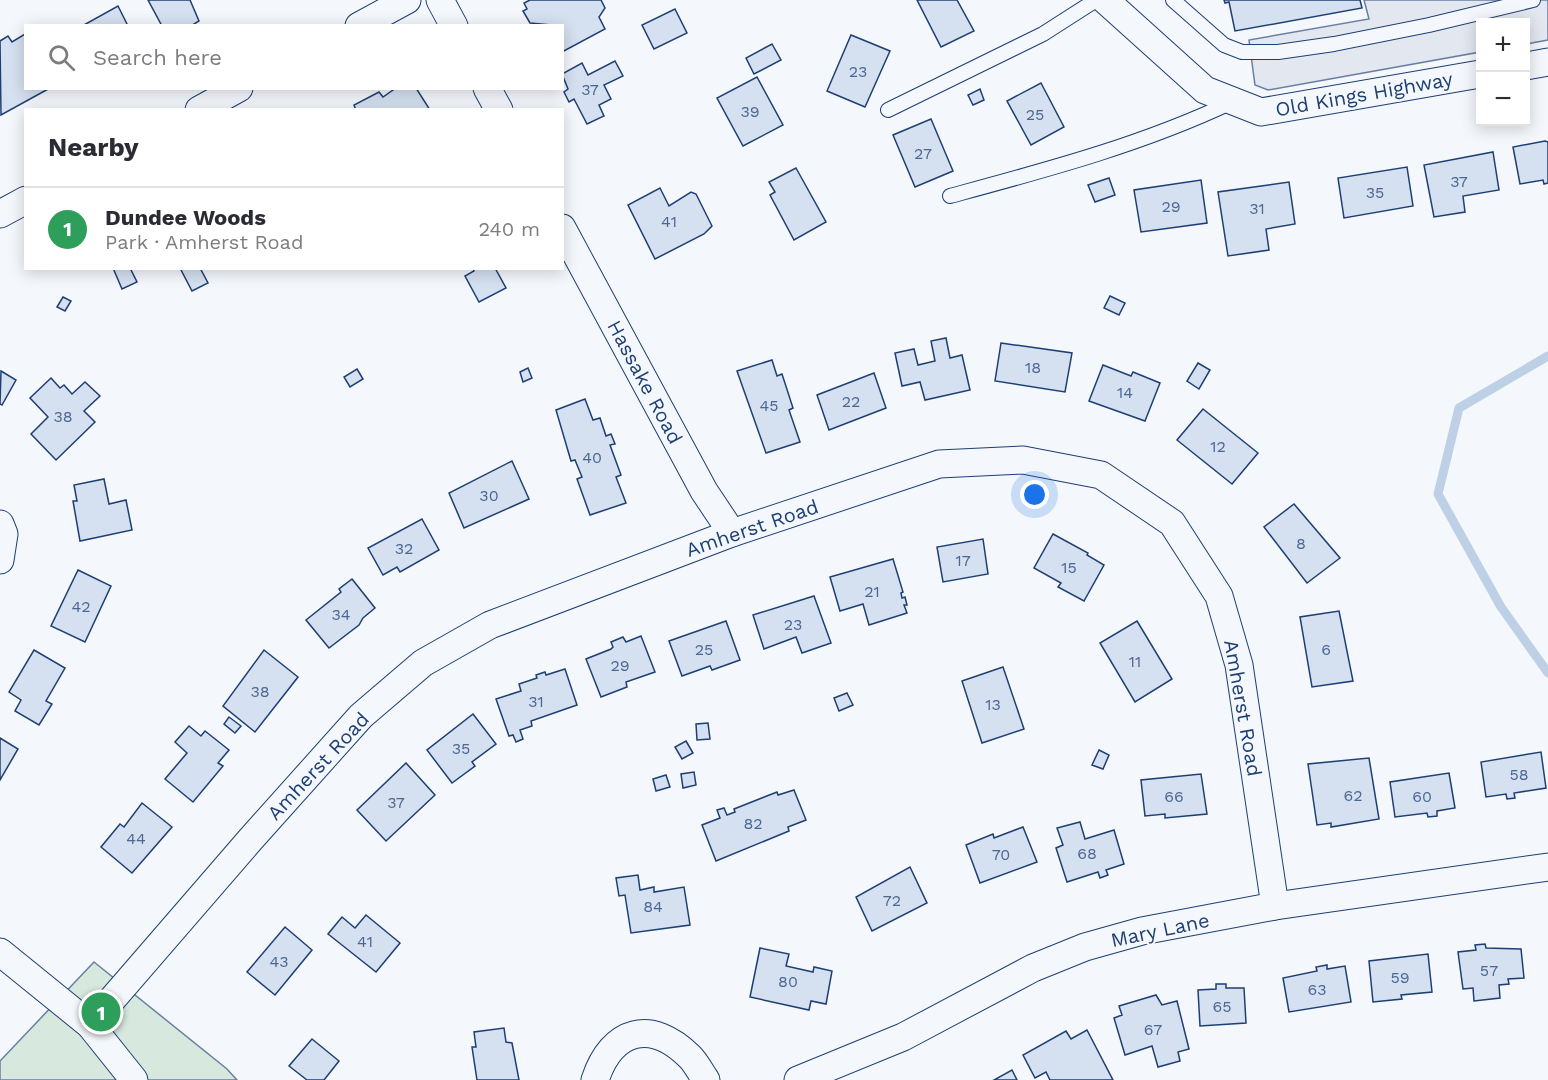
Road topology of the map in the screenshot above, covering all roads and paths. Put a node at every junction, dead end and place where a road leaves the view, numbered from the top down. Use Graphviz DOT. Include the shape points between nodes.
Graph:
graph roads {
  1 [pos="407,0"];
  2 [pos="440,0"];
  3 [pos="1096,0"];
  4 [pos="1105,0"];
  5 [pos="1173,0"];
  6 [pos="1526,1"];
  7 [pos="363,24"];
  8 [pos="453,24"];
  9 [pos="1548,62"];
  10 [pos="1530,65"];
  11 [pos="1476,75"];
  12 [pos="235,90"];
  13 [pos="489,90"];
  14 [pos="1234,101"];
  15 [pos="203,108"];
  16 [pos="498,108"];
  17 [pos="888,110"];
  18 [pos="950,196"];
  19 [pos="24,201"];
  20 [pos="0,214"];
  21 [pos="564,232"];
  22 [pos="0,524"];
  23 [pos="732,533"];
  24 [pos="0,560"];
  25 [pos="1548,867"];
  26 [pos="1275,906"];
  27 [pos="0,952"];
  28 [pos="90,1025"];
  29 [pos="134,1080"];
  30 [pos="595,1080"];
  31 [pos="706,1080"];
  32 [pos="798,1080"];
  1 -- 7 [label="street"];
  2 -- 8 [label="street"];
  3 -- 17 [label="lane" via="1042,34"];
  4 -- 14 [label="street, Old Kings Highway" via="1205,90"];
  5 -- 6 [label="lane" via="1224,45 1242,52 1278,52 1334,44 1429,26"];
  9 -- 10 [label="street"];
  11 -- 14 [label="street, Old Kings Highway" via="1262,112"];
  12 -- 15 [label="street"];
  13 -- 16 [label="street"];
  14 -- 18 [label="lane" via="1183,125 1085,160"];
  19 -- 20 [label="street"];
  21 -- 23 [label="street, Hassake Road" via="704,491"];
  22 -- 24 [label="street" via="4,534"];
  23 -- 26 [label="street, Amherst Road" via="939,464 1023,460 1101,475 1172,523 1219,596 1239,665"];
  23 -- 28 [label="street, Amherst Road" via="490,625 423,663 362,716"];
  25 -- 26 [label="street, Mary Lane"];
  26 -- 32 [label="street, Mary Lane" via="1085,947 1033,968 903,1037"];
  27 -- 28 [label="street"];
  28 -- 29 [label="street"];
  30 -- 31 [label="street" via="602,1059 615,1043 634,1034 656,1034 691,1057"];
}
